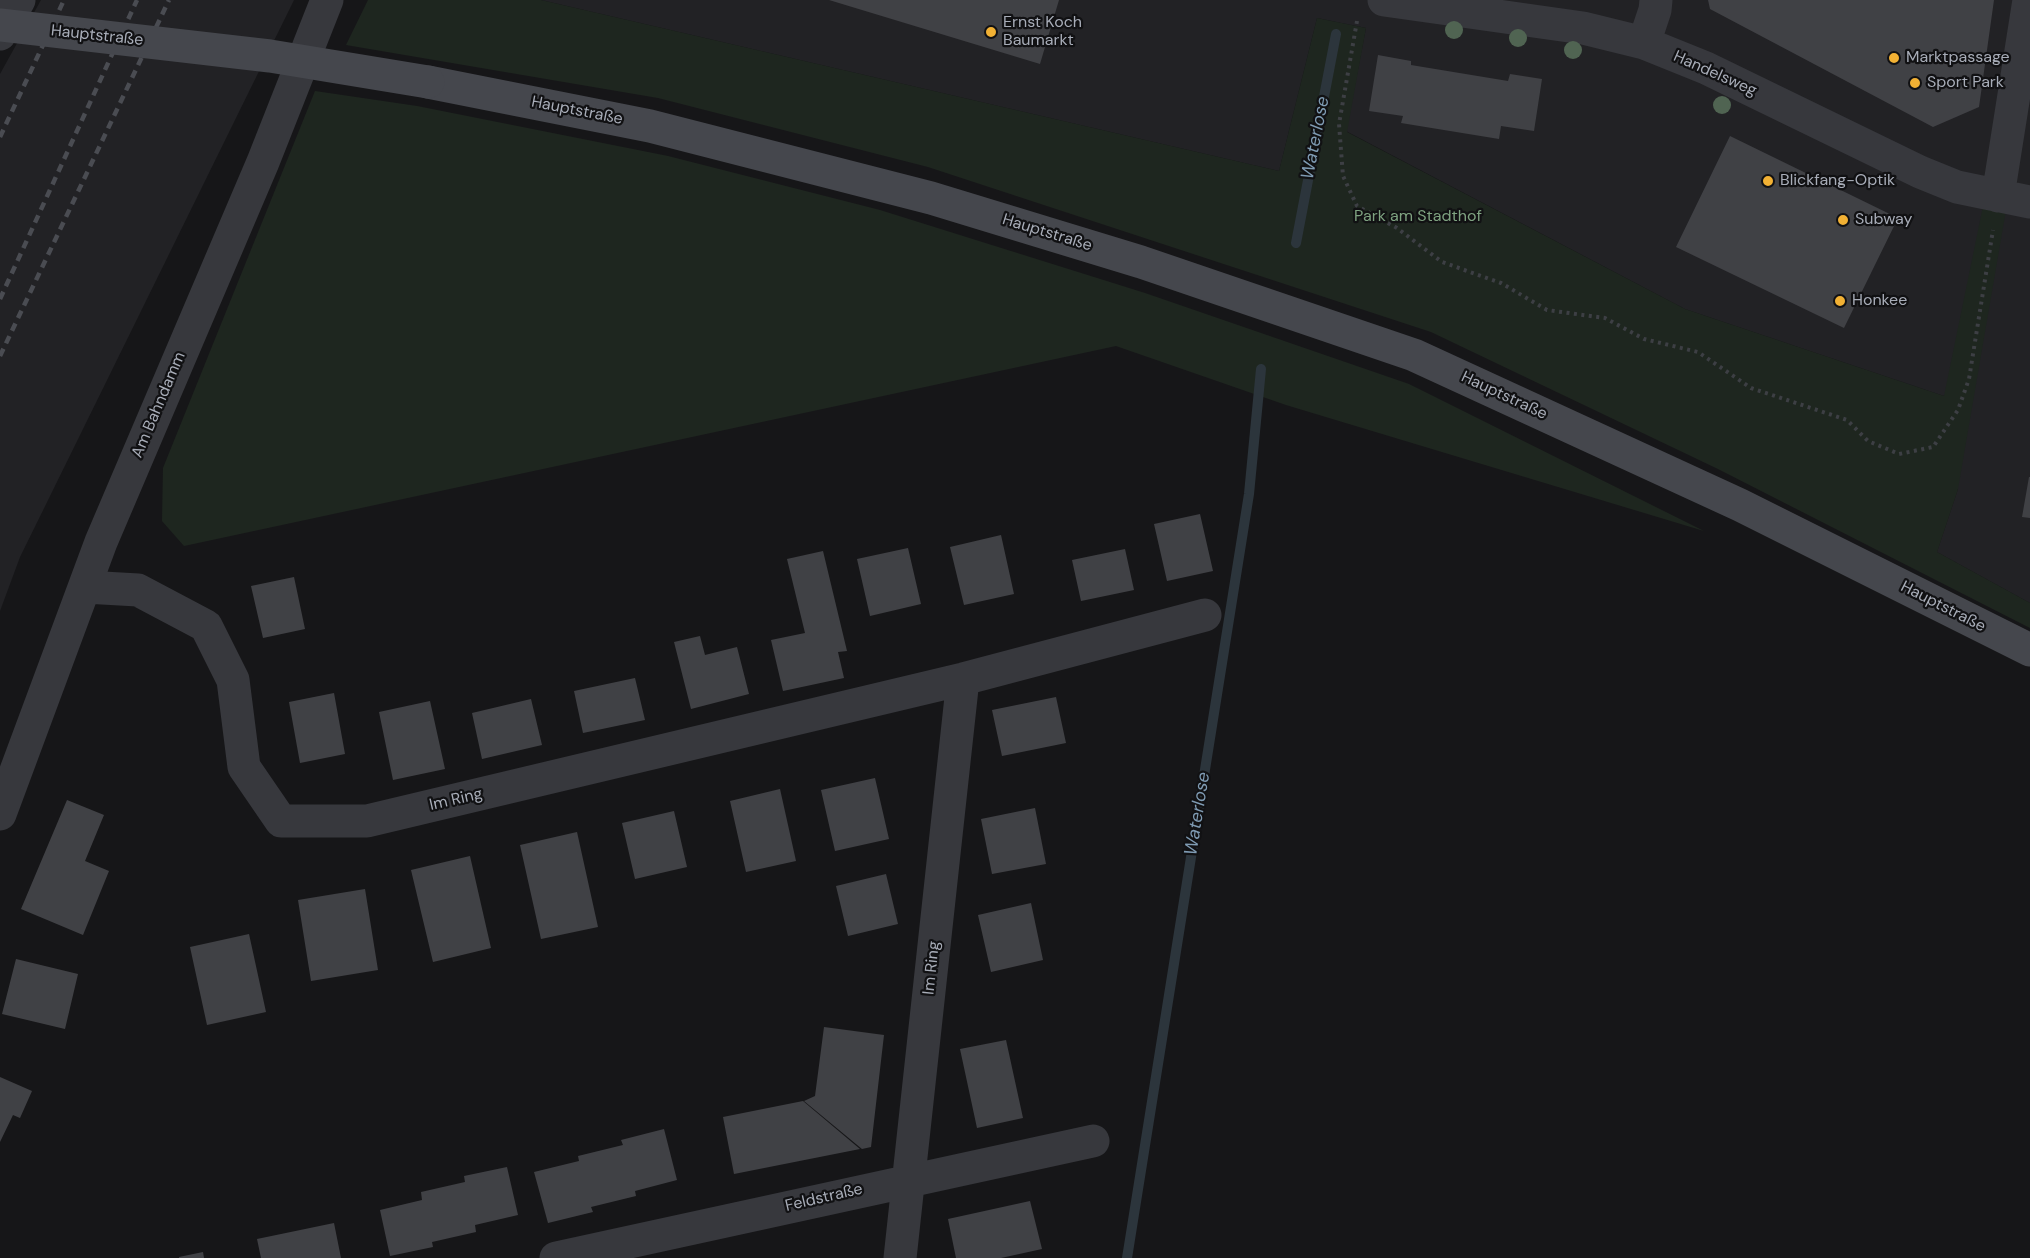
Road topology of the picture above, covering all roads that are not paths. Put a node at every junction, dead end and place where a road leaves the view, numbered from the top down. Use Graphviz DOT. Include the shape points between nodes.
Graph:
graph roads {
  1 [pos="19,0"];
  2 [pos="327,0"];
  3 [pos="1656,0"];
  4 [pos="2029,0"];
  5 [pos="1372,6"];
  6 [pos="0,25"];
  7 [pos="0,34"];
  8 [pos="1644,43"];
  9 [pos="1998,196"];
  10 [pos="2030,202"];
  11 [pos="85,587"];
  12 [pos="1205,615"];
  13 [pos="2030,651"];
  14 [pos="963,679"];
  15 [pos="0,814"];
  16 [pos="1093,1141"];
  17 [pos="909,1179"];
  18 [pos="556,1258"];
  19 [pos="900,1258"];
  1 -- 7 [label="street"];
  2 -- 11 [label="street, Am Bahndamm"];
  3 -- 8 [label="street"];
  4 -- 9 [label="street"];
  5 -- 8 [label="street, Handelsweg" via="1583,28"];
  6 -- 13 [label="main road, Hauptstraße, bridge" via="270,56 428,82 650,126 931,198 1141,261 1414,355 1740,505"];
  8 -- 9 [label="street, Handelsweg" via="1706,68 1920,172 1957,187"];
  9 -- 10 [label="street, Handelsweg"];
  11 -- 14 [label="street, Im Ring" via="138,590 206,626 233,680 244,767 281,821 367,821"];
  11 -- 15 [label="street, Am Bahndamm"];
  12 -- 14 [label="street, Im Ring"];
  14 -- 17 [label="street, Im Ring"];
  16 -- 17 [label="street, Feldstraße"];
  17 -- 18 [label="street, Feldstraße"];
  17 -- 19 [label="street, Im Ring"];
}
